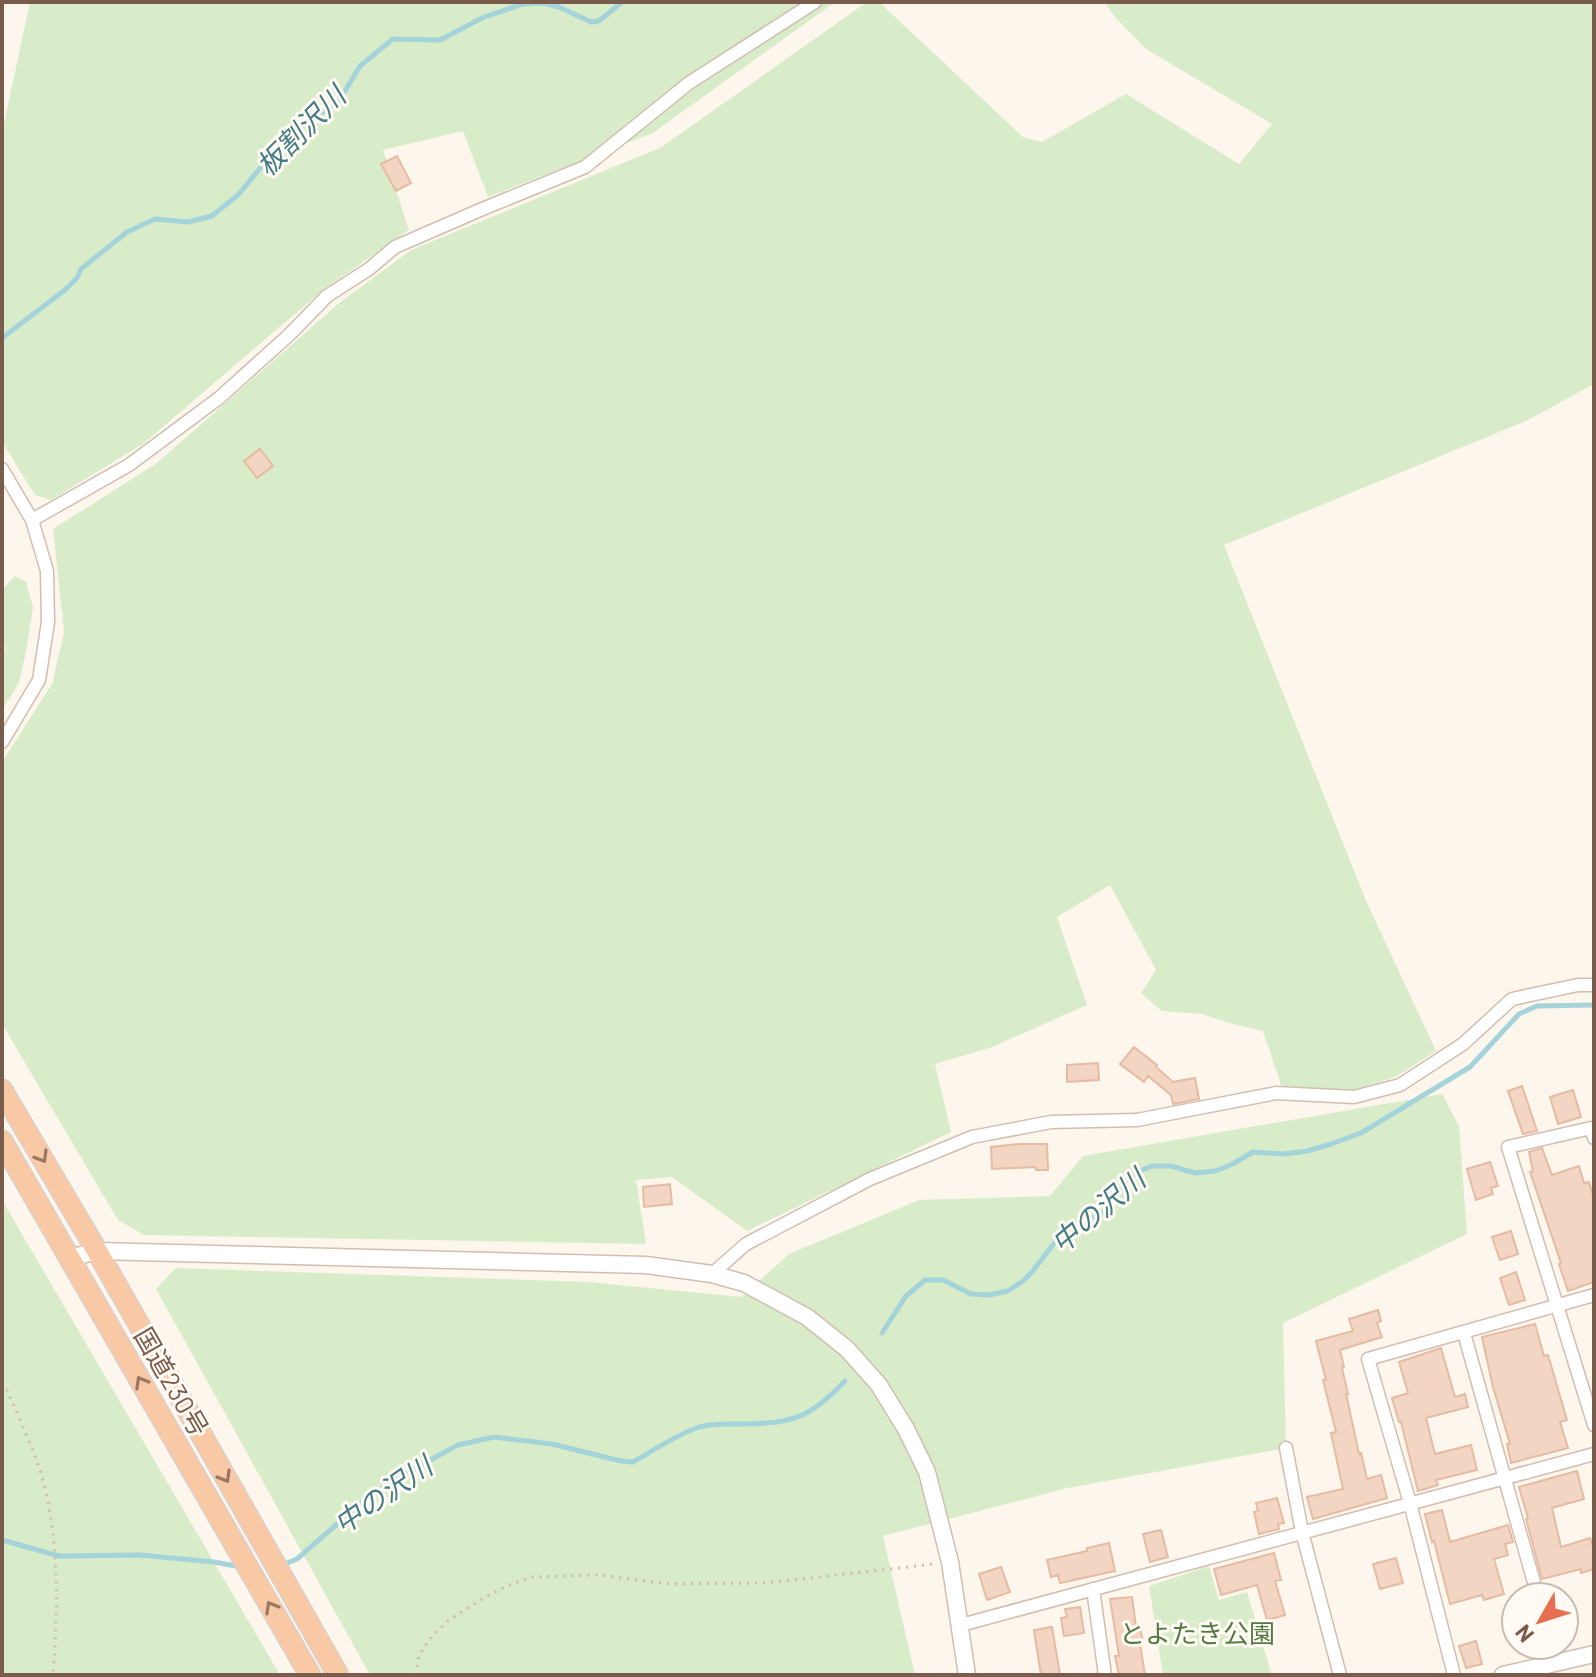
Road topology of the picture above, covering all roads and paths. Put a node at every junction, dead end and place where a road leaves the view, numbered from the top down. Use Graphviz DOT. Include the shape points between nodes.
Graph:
graph roads {
  1 [pos="815,2"];
  2 [pos="2,469"];
  3 [pos="32,520"];
  4 [pos="2,742"];
  5 [pos="1594,985"];
  6 [pos="2,1090"];
  7 [pos="1594,1138"];
  8 [pos="2,1141"];
  9 [pos="97,1251"];
  10 [pos="70,1258"];
  11 [pos="712,1274"];
  12 [pos="1594,1295"];
  13 [pos="1556,1305"];
  14 [pos="1464,1333"];
  15 [pos="1594,1372"];
  16 [pos="1579,1376"];
  17 [pos="2,1383"];
  18 [pos="1594,1425"];
  19 [pos="1286,1448"];
  20 [pos="1594,1454"];
  21 [pos="1506,1477"];
  22 [pos="1410,1503"];
  23 [pos="1302,1532"];
  24 [pos="950,1562"];
  25 [pos="1534,1581"];
  26 [pos="1093,1589"];
  27 [pos="961,1625"];
  28 [pos="1594,1654"];
  29 [pos="1556,1662"];
  30 [pos="53,1675"];
  31 [pos="310,1675"];
  32 [pos="338,1675"];
  33 [pos="416,1675"];
  34 [pos="967,1675"];
  35 [pos="1105,1675"];
  36 [pos="1340,1675"];
  37 [pos="1454,1675"];
  38 [pos="1503,1675"];
  1 -- 3 [label="street" via="689,83 585,167 395,247 327,296 219,398 129,465"];
  2 -- 3 [label="street"];
  3 -- 4 [label="street" via="47,571 48,622 39,680"];
  5 -- 11 [label="street" via="1512,999 1463,1044 1400,1085 1354,1097 1276,1093 1137,1120 1051,1122 972,1137 870,1179 746,1244"];
  6 -- 9 [label="highway, 国道230号, one-way"];
  7 -- 13 [label="street" via="1591,1128 1508,1147"];
  8 -- 10 [label="highway, 国道230号"];
  9 -- 10 [label="street"];
  9 -- 11 [label="street" via="646,1265"];
  9 -- 32 [label="highway, 国道230号, one-way"];
  31 -- 10 [label="highway, 国道230号, one-way"];
  11 -- 24 [label="street" via="744,1283 807,1317 847,1349 879,1385 927,1472"];
  12 -- 13 [label="street"];
  13 -- 14 [label="street"];
  13 -- 16 [label="street"];
  14 -- 21 [label="street"];
  14 -- 22 [label="street" via="1368,1359"];
  15 -- 16 [label="street"];
  16 -- 18 [label="street"];
  17 -- 30 [label="path" via="40,1469 53,1531"];
  19 -- 23 [label="street"];
  20 -- 21 [label="street"];
  21 -- 22 [label="street"];
  21 -- 25 [label="street"];
  22 -- 23 [label="street"];
  22 -- 37 [label="street"];
  23 -- 26 [label="street"];
  23 -- 36 [label="street"];
  24 -- 27 [label="street"];
  24 -- 33 [label="path" via="765,1583 533,1577 487,1596 449,1620 419,1655"];
  26 -- 27 [label="street"];
  26 -- 35 [label="street"];
  27 -- 34 [label="street"];
  28 -- 29 [label="street"];
  29 -- 38 [label="street"];
}
